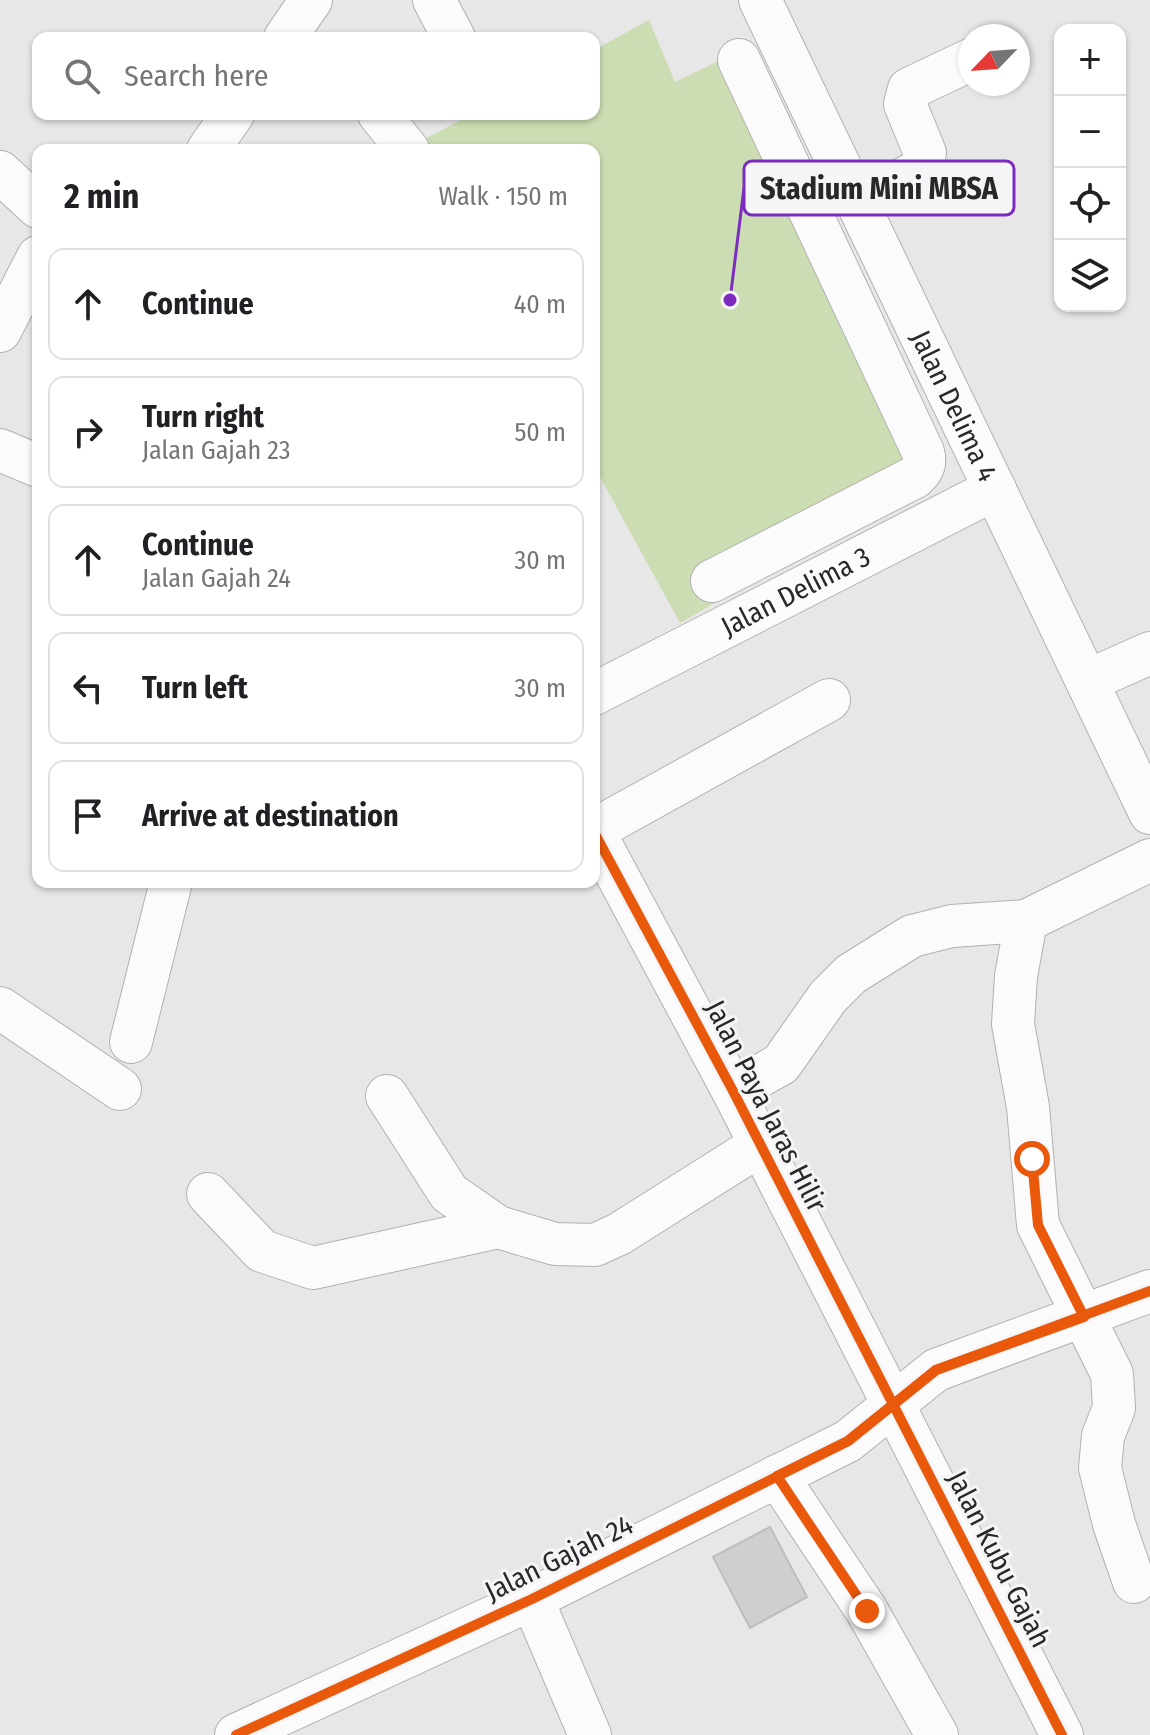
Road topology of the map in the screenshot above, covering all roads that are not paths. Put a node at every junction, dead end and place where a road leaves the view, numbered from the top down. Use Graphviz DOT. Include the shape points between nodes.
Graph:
graph roads {
  1 [pos="434,0"];
  2 [pos="760,0"];
  3 [pos="451,32"];
  4 [pos="739,60"];
  5 [pos="958,66"];
  6 [pos="229,120"];
  7 [pos="384,120"];
  8 [pos="212,144"];
  9 [pos="403,144"];
  10 [pos="0,172"];
  11 [pos="32,201"];
  12 [pos="857,203"];
  13 [pos="32,269"];
  14 [pos="0,331"];
  15 [pos="923,341"];
  16 [pos="880,360"];
  17 [pos="0,450"];
  18 [pos="32,463"];
  19 [pos="995,489"];
  20 [pos="756,610"];
  21 [pos="1150,653"];
  22 [pos="1087,681"];
  23 [pos="600,691"];
  24 [pos="829,700"];
  25 [pos="1150,813"];
  26 [pos="600,828"];
  27 [pos="600,842"];
  28 [pos="1150,860"];
  29 [pos="170,888"];
  30 [pos="1026,921"];
  31 [pos="0,1008"];
  32 [pos="131,1042"];
  33 [pos="120,1089"];
  34 [pos="733,1091"];
  35 [pos="387,1096"];
  36 [pos="760,1145"];
  37 [pos="208,1194"];
  38 [pos="498,1227"];
  39 [pos="1150,1291"];
  40 [pos="1084,1317"];
  41 [pos="893,1405"];
  42 [pos="777,1476"];
  43 [pos="1134,1582"];
  44 [pos="532,1599"];
  45 [pos="247,1733"];
  46 [pos="590,1735"];
  47 [pos="937,1735"];
  48 [pos="1062,1735"];
  1 -- 3 [label="street"];
  2 -- 12 [label="street, Jalan Delima 4"];
  4 -- 16 [label="street"];
  5 -- 12 [label="street" via="909,89 906,96 925,153 922,169"];
  6 -- 8 [label="street"];
  7 -- 9 [label="street"];
  10 -- 11 [label="street"];
  12 -- 15 [label="street, Jalan Delima 4"];
  13 -- 14 [label="street"];
  15 -- 16 [label="street"];
  15 -- 19 [label="street, Jalan Delima 4"];
  16 -- 20 [label="street" via="923,452 922,470 724,575"];
  17 -- 18 [label="street"];
  19 -- 20 [label="street, Jalan Delima 3"];
  19 -- 22 [label="street, Jalan Delima 4"];
  20 -- 23 [label="street, Jalan Delima 3"];
  21 -- 22 [label="street"];
  22 -- 25 [label="street, Jalan Delima 4"];
  24 -- 26 [label="street"];
  27 -- 34 [label="street, Jalan Paya Jaras Hilir"];
  28 -- 30 [label="street"];
  29 -- 32 [label="street"];
  30 -- 34 [label="street" via="952,926 912,936 882,953 828,997 781,1064"];
  30 -- 40 [label="street" via="1013,1024 1028,1107 1038,1225"];
  31 -- 33 [label="street"];
  34 -- 36 [label="street, Jalan Paya Jaras Hilir"];
  35 -- 38 [label="street" via="449,1193"];
  36 -- 38 [label="street" via="595,1245 555,1244"];
  36 -- 41 [label="street, Jalan Paya Jaras Hilir"];
  37 -- 38 [label="street" via="262,1251 313,1268"];
  39 -- 40 [label="street, Jalan Gajah 24"];
  40 -- 41 [label="street, Jalan Gajah 24" via="936,1370"];
  40 -- 43 [label="street" via="1112,1374 1114,1408 1103,1436 1100,1468"];
  41 -- 42 [label="street, Jalan Gajah 24" via="848,1441"];
  41 -- 48 [label="street, Jalan Kubu Gajah"];
  42 -- 44 [label="street, Jalan Gajah 24"];
  42 -- 47 [label="street" via="867,1611"];
  44 -- 45 [label="street, Jalan Gajah 24"];
  44 -- 46 [label="street"];
}
